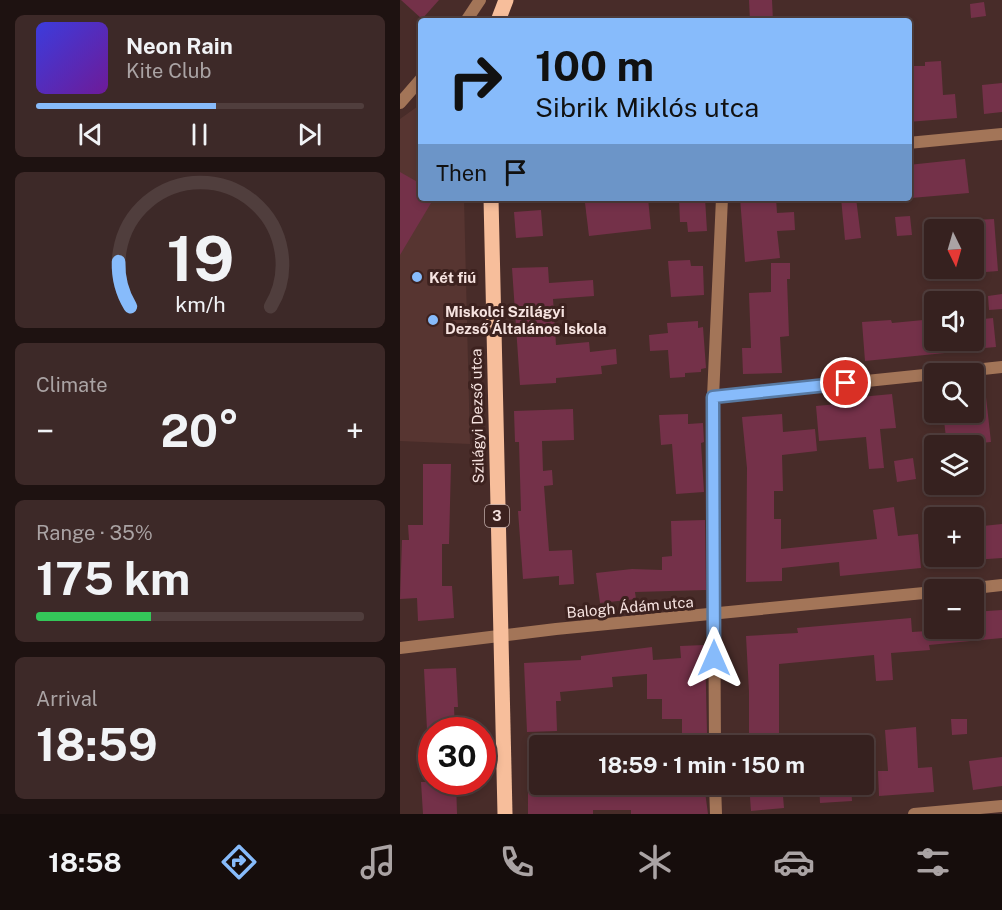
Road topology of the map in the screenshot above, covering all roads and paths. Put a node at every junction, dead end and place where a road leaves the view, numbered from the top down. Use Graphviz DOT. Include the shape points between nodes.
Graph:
graph roads {
  1 [pos="480,0"];
  2 [pos="506,0"];
  3 [pos="468,18"];
  4 [pos="498,18"];
  5 [pos="418,83"];
  6 [pos="400,104"];
  7 [pos="1002,134"];
  8 [pos="912,143"];
  9 [pos="491,201"];
  10 [pos="722,201"];
  11 [pos="1002,367"];
  12 [pos="984,369"];
  13 [pos="924,375"];
  14 [pos="713,397"];
  15 [pos="1002,585"];
  16 [pos="984,587"];
  17 [pos="924,593"];
  18 [pos="714,614"];
  19 [pos="500,636"];
  20 [pos="400,648"];
  21 [pos="715,735"];
  22 [pos="715,795"];
  23 [pos="1002,806"];
  24 [pos="505,814"];
  25 [pos="716,814"];
  26 [pos="914,814"];
  1 -- 3 [label="street"];
  2 -- 4 [label="main road"];
  5 -- 6 [label="street"];
  7 -- 8 [label="street"];
  9 -- 19 [label="main road, Szilágyi Dezső utca / 3"];
  10 -- 14 [label="street"];
  11 -- 12 [label="street"];
  13 -- 14 [label="street"];
  14 -- 18 [label="street"];
  15 -- 16 [label="street"];
  17 -- 18 [label="street, Balogh Ádám utca"];
  18 -- 19 [label="street, Balogh Ádám utca"];
  18 -- 21 [label="street"];
  19 -- 20 [label="street, Balogh Ádám utca"];
  19 -- 24 [label="main road, Szilágyi Dezső utca / 3"];
  22 -- 25 [label="street"];
  23 -- 26 [label="street"];
}
